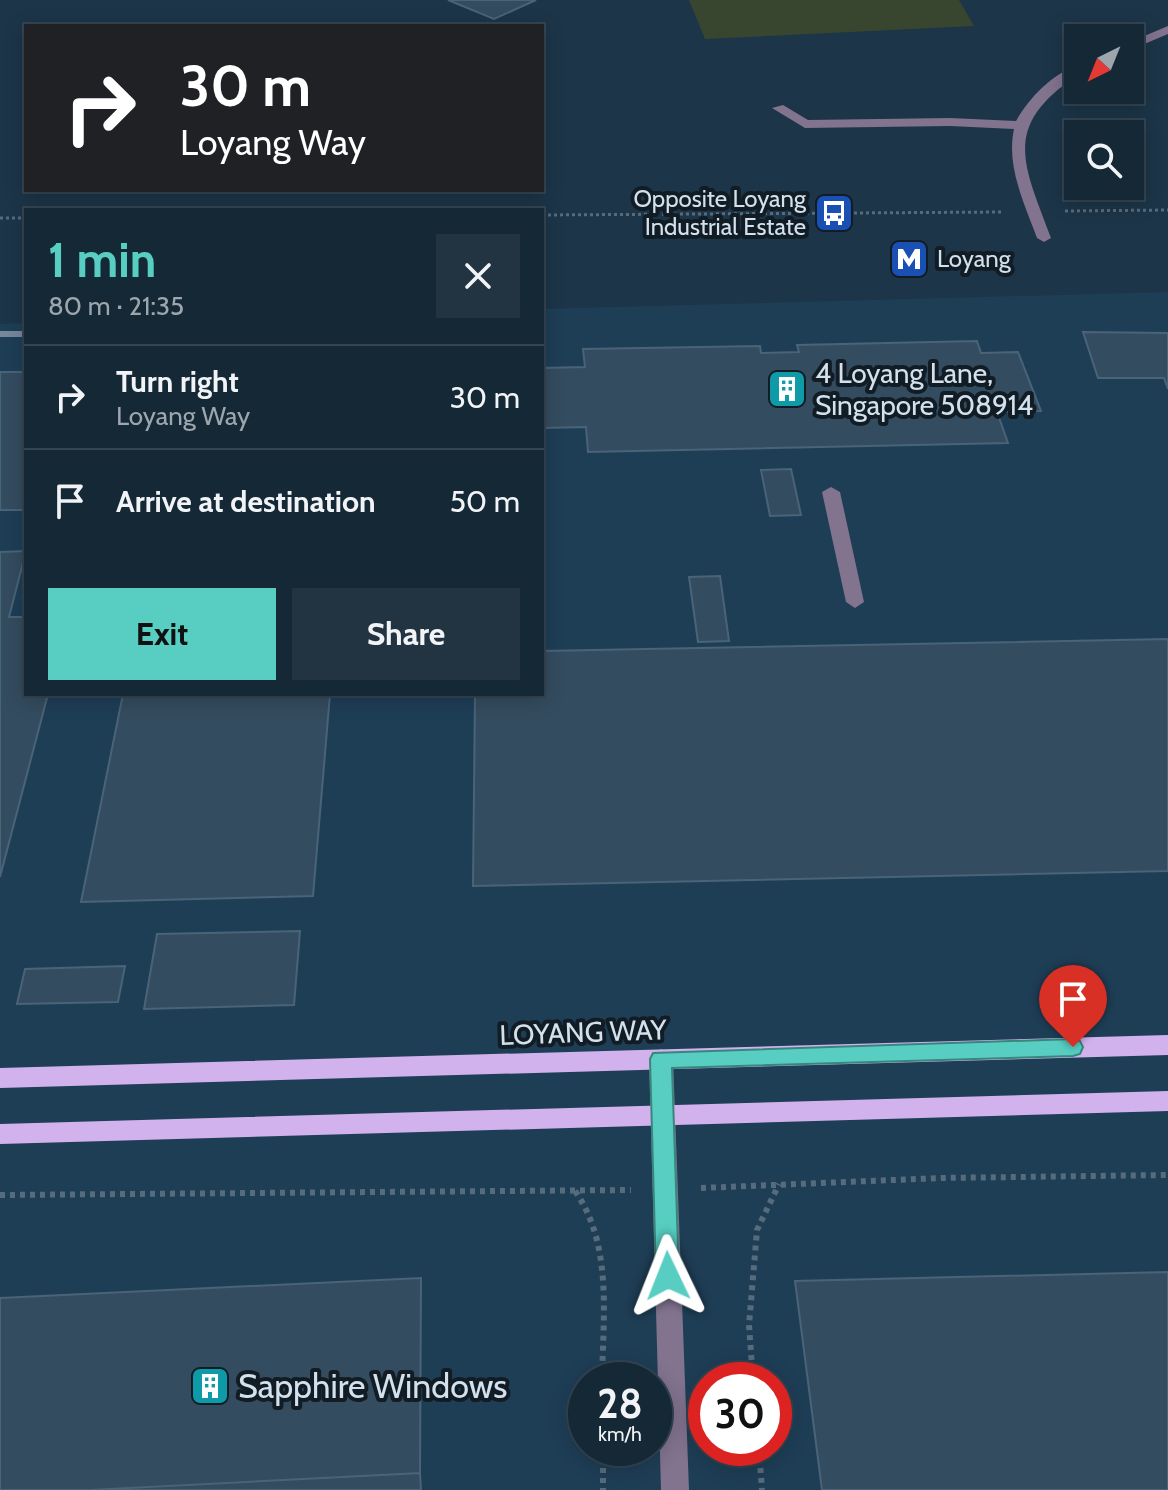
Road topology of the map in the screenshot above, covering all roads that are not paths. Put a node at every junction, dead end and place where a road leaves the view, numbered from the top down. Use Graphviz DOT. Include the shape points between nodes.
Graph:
graph roads {
  1 [pos="1168,30"];
  2 [pos="1144,40"];
  3 [pos="1064,77"];
  4 [pos="778,108"];
  5 [pos="1020,125"];
  6 [pos="1044,238"];
  7 [pos="831,492"];
  8 [pos="855,602"];
  9 [pos="1168,1045"];
  10 [pos="661,1059"];
  11 [pos="0,1078"];
  12 [pos="1168,1101"];
  13 [pos="663,1115"];
  14 [pos="0,1134"];
  15 [pos="675,1490"];
  1 -- 2 [label="street"];
  3 -- 5 [label="street" via="1036,98"];
  4 -- 5 [label="street" via="805,124"];
  5 -- 6 [label="street" via="1016,162"];
  7 -- 8 [label="street"];
  9 -- 10 [label="main road, LOYANG WAY"];
  10 -- 11 [label="main road, LOYANG WAY"];
  10 -- 13 [label="street"];
  12 -- 13 [label="main road"];
  13 -- 14 [label="main road"];
  13 -- 15 [label="street"];
}
